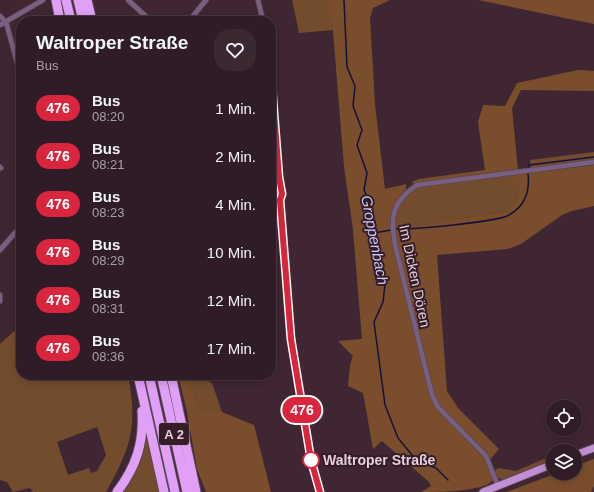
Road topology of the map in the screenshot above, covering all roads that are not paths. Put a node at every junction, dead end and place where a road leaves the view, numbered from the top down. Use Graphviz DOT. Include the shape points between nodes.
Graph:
graph roads {
  1 [pos="43,0"];
  2 [pos="56,0"];
  3 [pos="66,0"];
  4 [pos="78,0"];
  5 [pos="87,0"];
  6 [pos="128,0"];
  7 [pos="206,0"];
  8 [pos="258,0"];
  9 [pos="0,16"];
  10 [pos="16,16"];
  11 [pos="16,16"];
  12 [pos="59,16"];
  13 [pos="70,16"];
  14 [pos="81,16"];
  15 [pos="91,16"];
  16 [pos="146,16"];
  17 [pos="193,16"];
  18 [pos="262,16"];
  19 [pos="6,22"];
  20 [pos="0,25"];
  21 [pos="16,59"];
  22 [pos="276,138"];
  23 [pos="594,162"];
  24 [pos="16,232"];
  25 [pos="0,250"];
  26 [pos="0,295"];
  27 [pos="0,301"];
  28 [pos="139,380"];
  29 [pos="150,380"];
  30 [pos="162,380"];
  31 [pos="172,380"];
  32 [pos="141,388"];
  33 [pos="594,448"];
  34 [pos="582,452"];
  35 [pos="188,456"];
  36 [pos="546,467"];
  37 [pos="498,486"];
  38 [pos="117,492"];
  39 [pos="164,492"];
  40 [pos="175,492"];
  41 [pos="187,492"];
  42 [pos="196,492"];
  43 [pos="203,492"];
  44 [pos="320,492"];
  45 [pos="483,492"];
  1 -- 10 [label="street"];
  2 -- 12 [label="highway"];
  3 -- 13 [label="highway"];
  4 -- 14 [label="highway"];
  5 -- 15 [label="highway"];
  6 -- 16 [label="street"];
  7 -- 17 [label="street"];
  8 -- 18 [label="street"];
  9 -- 19 [label="street"];
  11 -- 19 [label="street"];
  19 -- 20 [label="street"];
  19 -- 21 [label="street"];
  22 -- 44 [label="street" via="279,177 277,185 291,339 311,460"];
  23 -- 37 [label="street, Im Dicken Dören" via="417,186 400,200 394,213 392,230 432,395 438,407 486,456"];
  24 -- 25 [label="street"];
  26 -- 27 [label="street"];
  28 -- 32 [label="highway"];
  29 -- 40 [label="highway, A 2"];
  30 -- 41 [label="highway, A 2"];
  31 -- 35 [label="highway"];
  32 -- 38 [label="highway" via="141,442 135,463"];
  32 -- 39 [label="highway"];
  33 -- 34 [label="main road"];
  35 -- 42 [label="highway"];
  35 -- 43 [label="highway"];
  36 -- 37 [label="main road"];
  37 -- 45 [label="main road"];
}
